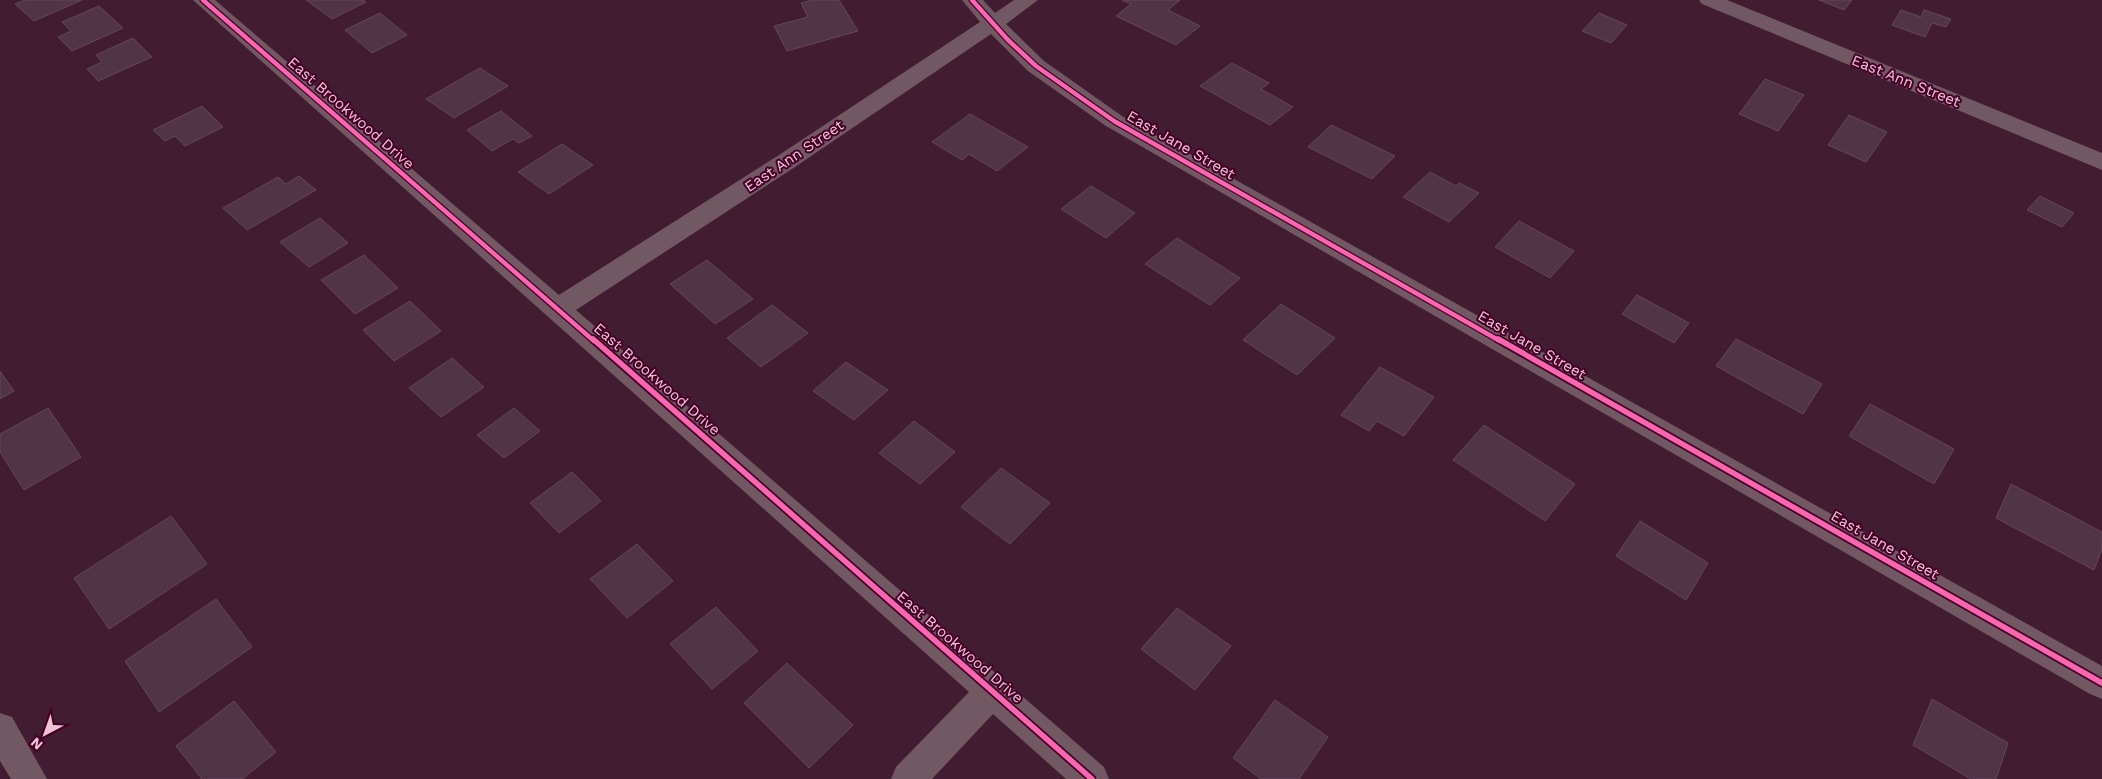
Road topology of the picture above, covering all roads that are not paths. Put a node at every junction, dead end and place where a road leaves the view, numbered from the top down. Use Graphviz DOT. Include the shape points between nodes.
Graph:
graph roads {
  1 [pos="203,0"];
  2 [pos="972,0"];
  3 [pos="1028,0"];
  4 [pos="1709,0"];
  5 [pos="994,22"];
  6 [pos="2102,162"];
  7 [pos="558,309"];
  8 [pos="2102,683"];
  9 [pos="992,692"];
  10 [pos="0,729"];
  11 [pos="30,779"];
  12 [pos="908,779"];
  13 [pos="1092,779"];
  1 -- 7 [label="street, East Brookwood Drive"];
  2 -- 5 [label="street, East Jane Street"];
  3 -- 5 [label="street, East Ann Street"];
  4 -- 6 [label="street, East Ann Street"];
  5 -- 7 [label="street, East Ann Street" via="795,156"];
  5 -- 8 [label="street, East Jane Street" via="1036,66 1114,121"];
  7 -- 9 [label="street, East Brookwood Drive"];
  9 -- 12 [label="street"];
  9 -- 13 [label="street, East Brookwood Drive"];
  10 -- 11 [label="street"];
}
